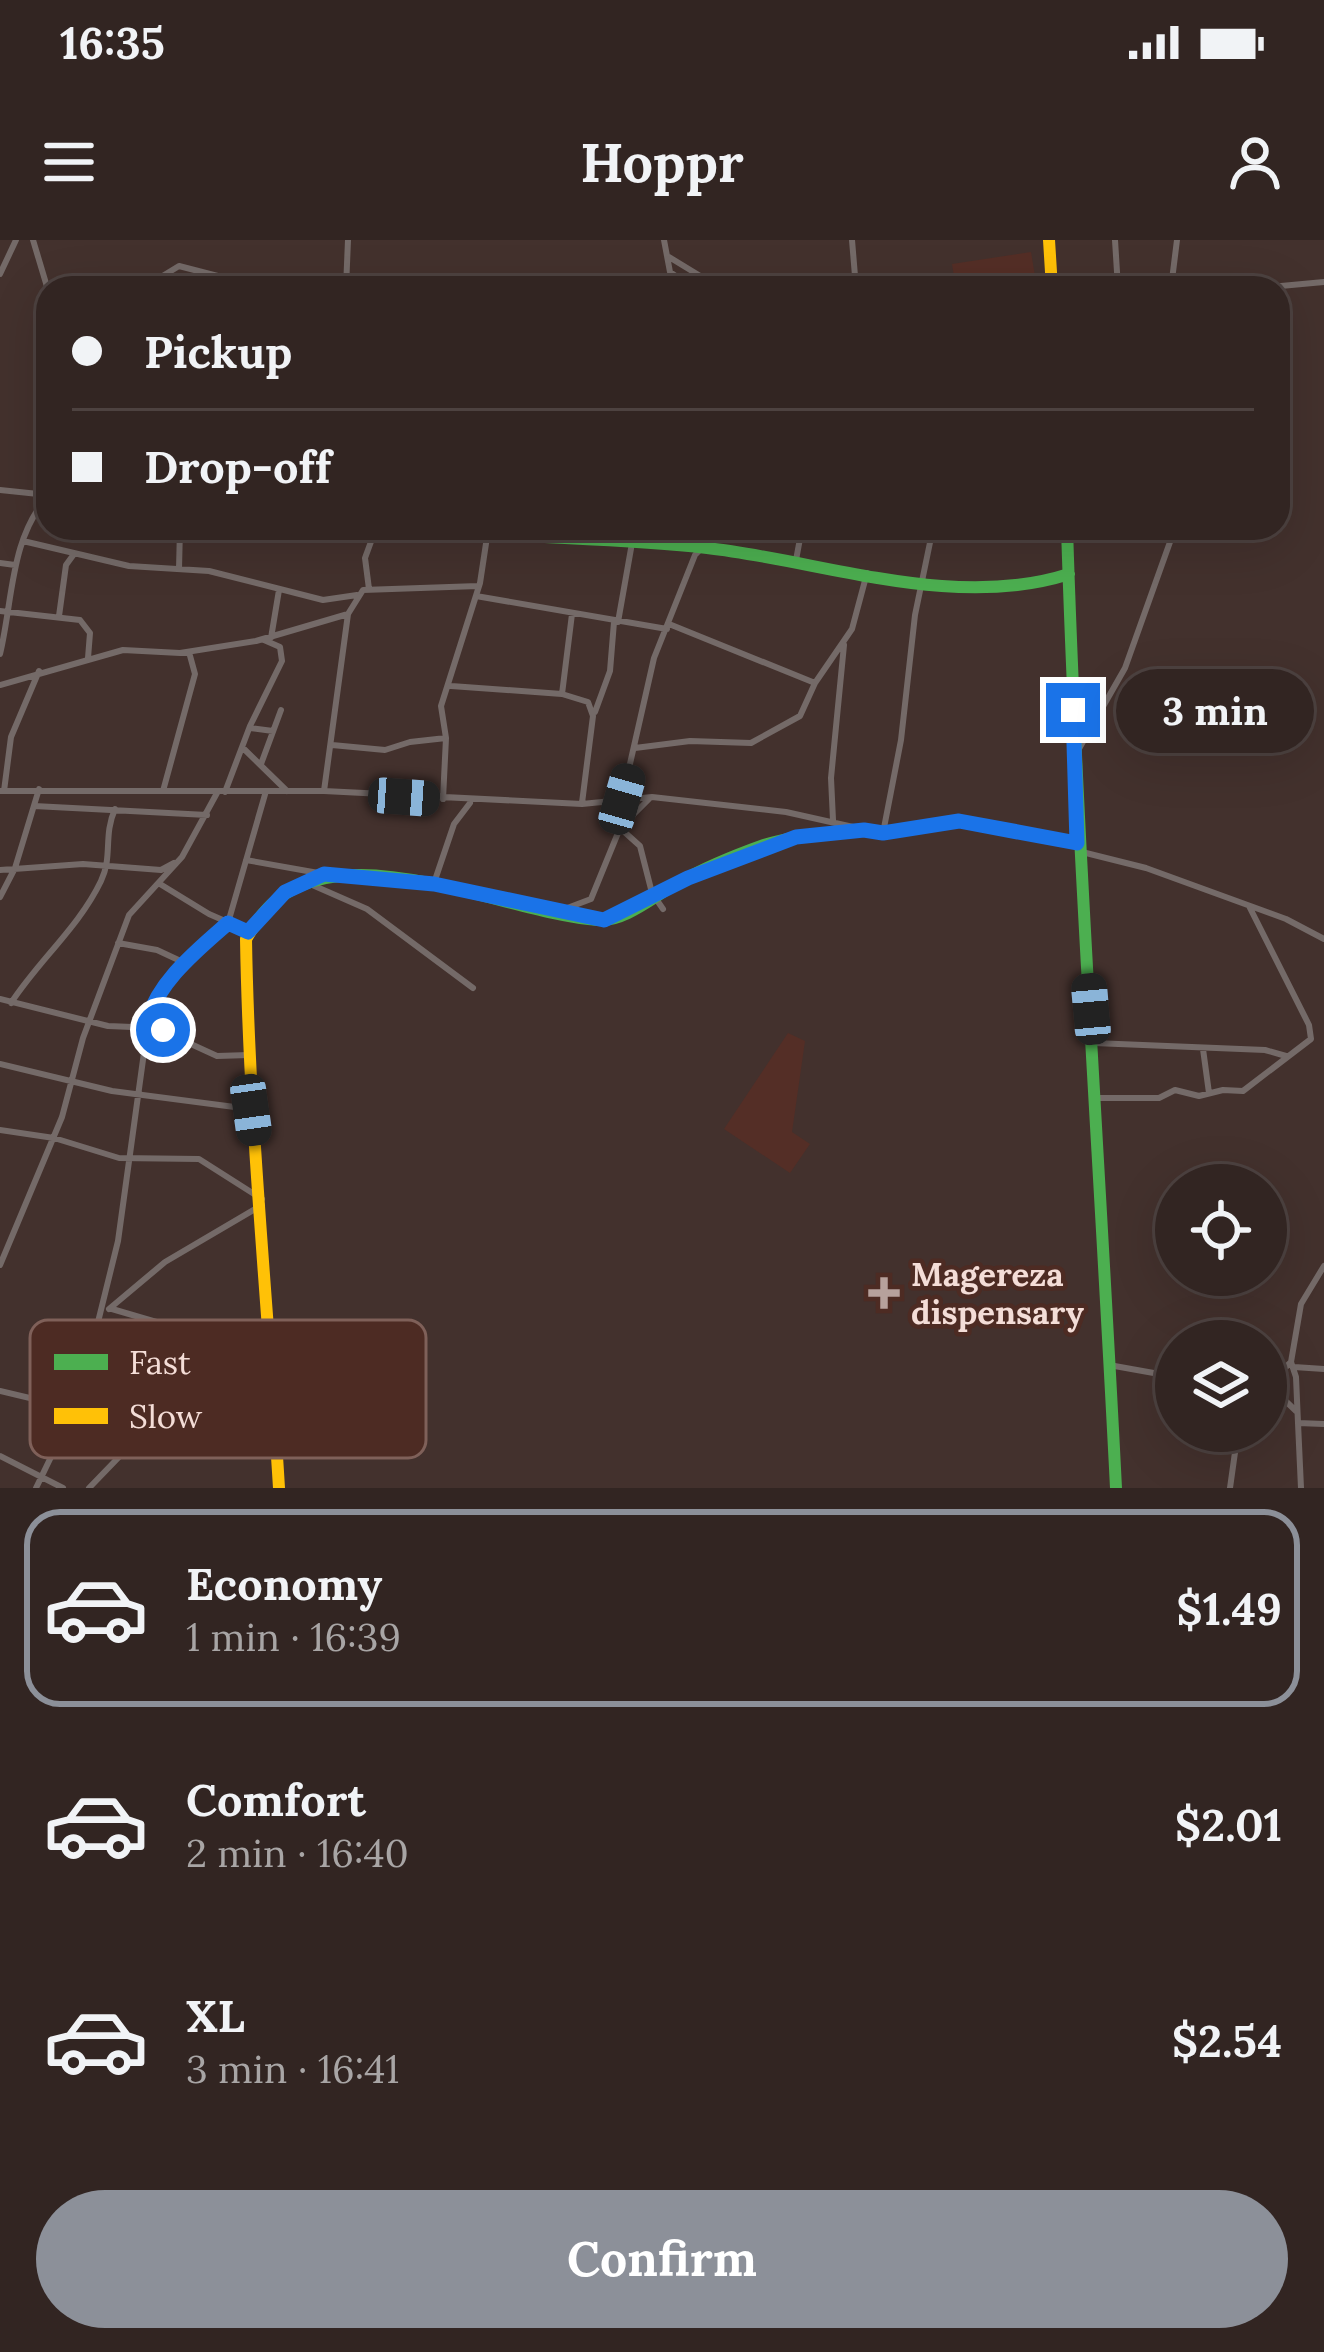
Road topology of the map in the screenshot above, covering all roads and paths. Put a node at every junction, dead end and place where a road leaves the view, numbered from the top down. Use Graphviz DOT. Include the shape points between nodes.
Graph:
graph roads {
  1 [pos="16,240"];
  2 [pos="33,240"];
  3 [pos="348,240"];
  4 [pos="664,240"];
  5 [pos="852,240"];
  6 [pos="1048,240"];
  7 [pos="1115,240"];
  8 [pos="1177,240"];
  9 [pos="669,256"];
  10 [pos="0,274"];
  11 [pos="44,276"];
  12 [pos="163,276"];
  13 [pos="218,276"];
  14 [pos="346,276"];
  15 [pos="676,276"];
  16 [pos="699,276"];
  17 [pos="855,276"];
  18 [pos="1051,276"];
  19 [pos="1117,276"];
  20 [pos="1172,276"];
  21 [pos="1324,282"];
  22 [pos="1290,285"];
  23 [pos="0,490"];
  24 [pos="36,494"];
  25 [pos="36,510"];
  26 [pos="180,540"];
  27 [pos="371,540"];
  28 [pos="488,540"];
  29 [pos="602,540"];
  30 [pos="654,540"];
  31 [pos="708,540"];
  32 [pos="800,540"];
  33 [pos="931,540"];
  34 [pos="1068,540"];
  35 [pos="1171,540"];
  36 [pos="22,541"];
  37 [pos="632,543"];
  38 [pos="654,544"];
  39 [pos="701,547"];
  40 [pos="74,554"];
  41 [pos="796,560"];
  42 [pos="0,563"];
  43 [pos="15,565"];
  44 [pos="179,569"];
  45 [pos="867,573"];
  46 [pos="1069,574"];
  47 [pos="922,584"];
  48 [pos="279,590"];
  49 [pos="369,590"];
  50 [pos="477,591"];
  51 [pos="359,593"];
  52 [pos="5,612"];
  53 [pos="348,614"];
  54 [pos="572,614"];
  55 [pos="59,616"];
  56 [pos="616,622"];
  57 [pos="668,627"];
  58 [pos="267,639"];
  59 [pos="844,644"];
  60 [pos="189,652"];
  61 [pos="0,654"];
  62 [pos="88,658"];
  63 [pos="39,671"];
  64 [pos="815,683"];
  65 [pos="0,685"];
  66 [pos="451,686"];
  67 [pos="562,694"];
  68 [pos="281,710"];
  69 [pos="593,716"];
  70 [pos="250,728"];
  71 [pos="273,731"];
  72 [pos="446,739"];
  73 [pos="332,745"];
  74 [pos="243,748"];
  75 [pos="634,748"];
  76 [pos="1075,756"];
  77 [pos="261,764"];
  78 [pos="39,789"];
  79 [pos="2,790"];
  80 [pos="266,790"];
  81 [pos="163,791"];
  82 [pos="287,791"];
  83 [pos="324,791"];
  84 [pos="221,792"];
  85 [pos="652,797"];
  86 [pos="622,799"];
  87 [pos="443,800"];
  88 [pos="472,801"];
  89 [pos="582,804"];
  90 [pos="34,806"];
  91 [pos="116,808"];
  92 [pos="207,815"];
  93 [pos="833,820"];
  94 [pos="620,828"];
  95 [pos="864,830"];
  96 [pos="883,833"];
  97 [pos="1077,847"];
  98 [pos="182,857"];
  99 [pos="246,860"];
  100 [pos="108,865"];
  101 [pos="15,868"];
  102 [pos="0,870"];
  103 [pos="324,874"];
  104 [pos="160,884"];
  105 [pos="301,884"];
  106 [pos="434,884"];
  107 [pos="653,895"];
  108 [pos="0,897"];
  109 [pos="1249,906"];
  110 [pos="663,909"];
  111 [pos="561,911"];
  112 [pos="228,923"];
  113 [pos="248,932"];
  114 [pos="1324,939"];
  115 [pos="118,943"];
  116 [pos="187,964"];
  117 [pos="473,988"];
  118 [pos="0,999"];
  119 [pos="11,1003"];
  120 [pos="91,1022"];
  121 [pos="146,1026"];
  122 [pos="1094,1043"];
  123 [pos="1202,1049"];
  124 [pos="250,1055"];
  125 [pos="1286,1056"];
  126 [pos="0,1064"];
  127 [pos="71,1080"];
  128 [pos="136,1094"];
  129 [pos="1209,1095"];
  130 [pos="1096,1098"];
  131 [pos="251,1110"];
  132 [pos="0,1130"];
  133 [pos="54,1138"];
  134 [pos="133,1157"];
  135 [pos="262,1202"];
  136 [pos="0,1265"];
  137 [pos="1324,1266"];
  138 [pos="105,1307"];
  139 [pos="101,1320"];
  140 [pos="153,1320"];
  141 [pos="268,1320"];
  142 [pos="1108,1365"];
  143 [pos="1292,1365"];
  144 [pos="1287,1369"];
  145 [pos="1324,1369"];
  146 [pos="1155,1373"];
  147 [pos="0,1391"];
  148 [pos="30,1398"];
  149 [pos="1287,1404"];
  150 [pos="1297,1413"];
  151 [pos="1298,1423"];
  152 [pos="1324,1424"];
  153 [pos="1235,1452"];
  154 [pos="0,1456"];
  155 [pos="53,1458"];
  156 [pos="117,1458"];
  157 [pos="277,1458"];
  158 [pos="43,1478"];
  159 [pos="36,1488"];
  160 [pos="63,1488"];
  161 [pos="89,1488"];
  162 [pos="279,1488"];
  163 [pos="1116,1488"];
  164 [pos="1231,1488"];
  165 [pos="1301,1488"];
  1 -- 10 [label="street"];
  2 -- 11 [label="street"];
  3 -- 14 [label="street"];
  4 -- 9 [label="street"];
  5 -- 17 [label="street"];
  6 -- 18 [label="street"];
  7 -- 19 [label="street"];
  8 -- 20 [label="street"];
  9 -- 15 [label="street"];
  9 -- 16 [label="street"];
  12 -- 13 [label="street" via="179,266"];
  21 -- 22 [label="street"];
  23 -- 24 [label="street"];
  25 -- 36 [label="street"];
  26 -- 44 [label="street"];
  27 -- 49 [label="street" via="364,558"];
  28 -- 50 [label="street"];
  29 -- 37 [label="street"];
  30 -- 38 [label="street"];
  31 -- 39 [label="street"];
  32 -- 41 [label="street"];
  33 -- 47 [label="street"];
  34 -- 46 [label="street"];
  35 -- 76 [label="street" via="1125,668"];
  36 -- 40 [label="street"];
  36 -- 43 [label="street"];
  37 -- 38 [label="street"];
  37 -- 56 [label="street"];
  38 -- 39 [label="street"];
  39 -- 41 [label="street"];
  39 -- 57 [label="street"];
  40 -- 44 [label="street"];
  40 -- 55 [label="street"];
  41 -- 45 [label="street"];
  42 -- 43 [label="street"];
  43 -- 52 [label="street"];
  44 -- 48 [label="street"];
  45 -- 47 [label="street"];
  45 -- 59 [label="street"];
  46 -- 47 [label="street" via="1039,583"];
  46 -- 76 [label="street"];
  47 -- 96 [label="street"];
  48 -- 51 [label="street" via="328,601"];
  48 -- 58 [label="street"];
  49 -- 50 [label="street"];
  49 -- 51 [label="street"];
  50 -- 54 [label="street"];
  50 -- 66 [label="street"];
  51 -- 53 [label="street"];
  52 -- 55 [label="street"];
  52 -- 61 [label="street"];
  53 -- 58 [label="street"];
  53 -- 73 [label="street"];
  54 -- 56 [label="street"];
  54 -- 67 [label="street"];
  55 -- 62 [label="street" via="84,622"];
  56 -- 57 [label="street"];
  56 -- 69 [label="street"];
  57 -- 64 [label="street"];
  57 -- 75 [label="street"];
  58 -- 60 [label="street"];
  58 -- 70 [label="street" via="280,647 282,661"];
  59 -- 64 [label="street"];
  59 -- 93 [label="street"];
  60 -- 62 [label="street"];
  60 -- 81 [label="street" via="193,683"];
  62 -- 63 [label="street"];
  63 -- 65 [label="street"];
  63 -- 79 [label="street" via="11,737"];
  64 -- 75 [label="street" via="806,710 759,741"];
  66 -- 67 [label="street"];
  66 -- 72 [label="street" via="440,716"];
  67 -- 69 [label="street" via="589,702"];
  68 -- 71 [label="street"];
  69 -- 89 [label="street"];
  70 -- 71 [label="street"];
  70 -- 74 [label="street"];
  71 -- 77 [label="street"];
  72 -- 73 [label="street" via="385,750"];
  72 -- 87 [label="street"];
  73 -- 83 [label="street"];
  74 -- 77 [label="street"];
  74 -- 84 [label="street"];
  75 -- 86 [label="street"];
  76 -- 97 [label="street"];
  77 -- 82 [label="street"];
  78 -- 79 [label="street"];
  78 -- 81 [label="street"];
  78 -- 90 [label="street"];
  80 -- 82 [label="street"];
  80 -- 84 [label="street"];
  80 -- 99 [label="street"];
  81 -- 84 [label="street"];
  82 -- 83 [label="street"];
  83 -- 87 [label="street"];
  84 -- 92 [label="street"];
  85 -- 86 [label="street"];
  85 -- 93 [label="street"];
  85 -- 94 [label="street"];
  86 -- 89 [label="street"];
  87 -- 88 [label="street"];
  88 -- 89 [label="street"];
  88 -- 106 [label="street" via="460,811"];
  90 -- 91 [label="street"];
  90 -- 101 [label="street"];
  91 -- 92 [label="street"];
  91 -- 100 [label="street" via="104,844"];
  92 -- 98 [label="street"];
  93 -- 95 [label="street"];
  94 -- 107 [label="street" via="644,852"];
  94 -- 111 [label="street" via="593,896"];
  95 -- 96 [label="street"];
  95 -- 107 [label="street" via="773,843"];
  96 -- 97 [label="street" via="959,821"];
  97 -- 109 [label="street"];
  97 -- 122 [label="street"];
  98 -- 100 [label="street" via="161,870"];
  98 -- 104 [label="street"];
  99 -- 103 [label="street"];
  99 -- 112 [label="street"];
  100 -- 101 [label="street"];
  100 -- 119 [label="street" via="80,916"];
  101 -- 102 [label="street"];
  101 -- 108 [label="street"];
  103 -- 105 [label="street"];
  103 -- 106 [label="street"];
  104 -- 112 [label="street"];
  104 -- 115 [label="street" via="134,908"];
  105 -- 113 [label="street"];
  105 -- 117 [label="street" via="367,910"];
  106 -- 111 [label="street"];
  107 -- 110 [label="street"];
  107 -- 111 [label="street" via="611,919"];
  109 -- 114 [label="street"];
  109 -- 125 [label="street" via="1312,1033"];
  112 -- 113 [label="street"];
  112 -- 116 [label="street"];
  113 -- 124 [label="street"];
  115 -- 116 [label="street"];
  115 -- 120 [label="street"];
  116 -- 121 [label="street" via="156,993"];
  118 -- 119 [label="street"];
  119 -- 120 [label="street"];
  120 -- 121 [label="street"];
  120 -- 127 [label="street"];
  121 -- 124 [label="street" via="217,1056"];
  121 -- 128 [label="street"];
  122 -- 123 [label="street"];
  122 -- 130 [label="street"];
  123 -- 125 [label="street"];
  123 -- 129 [label="street"];
  124 -- 131 [label="street"];
  125 -- 129 [label="street" via="1243,1091"];
  126 -- 127 [label="street"];
  127 -- 128 [label="street"];
  127 -- 133 [label="street"];
  128 -- 131 [label="street"];
  128 -- 134 [label="street"];
  129 -- 130 [label="street"];
  130 -- 142 [label="street"];
  131 -- 135 [label="street"];
  132 -- 133 [label="street"];
  133 -- 134 [label="street"];
  133 -- 136 [label="street"];
  134 -- 135 [label="street" via="199,1159"];
  134 -- 138 [label="street"];
  135 -- 138 [label="street"];
  135 -- 141 [label="street"];
  137 -- 143 [label="street" via="1301,1304"];
  138 -- 139 [label="street"];
  138 -- 140 [label="street"];
  142 -- 146 [label="street"];
  142 -- 163 [label="street"];
  143 -- 144 [label="street"];
  143 -- 145 [label="street"];
  143 -- 150 [label="street"];
  147 -- 148 [label="street"];
  149 -- 150 [label="street"];
  150 -- 151 [label="street"];
  151 -- 152 [label="street"];
  151 -- 165 [label="street"];
  153 -- 164 [label="street"];
  154 -- 158 [label="street"];
  155 -- 158 [label="street"];
  156 -- 161 [label="street"];
  157 -- 162 [label="street"];
  158 -- 159 [label="street"];
  158 -- 160 [label="street"];
}
